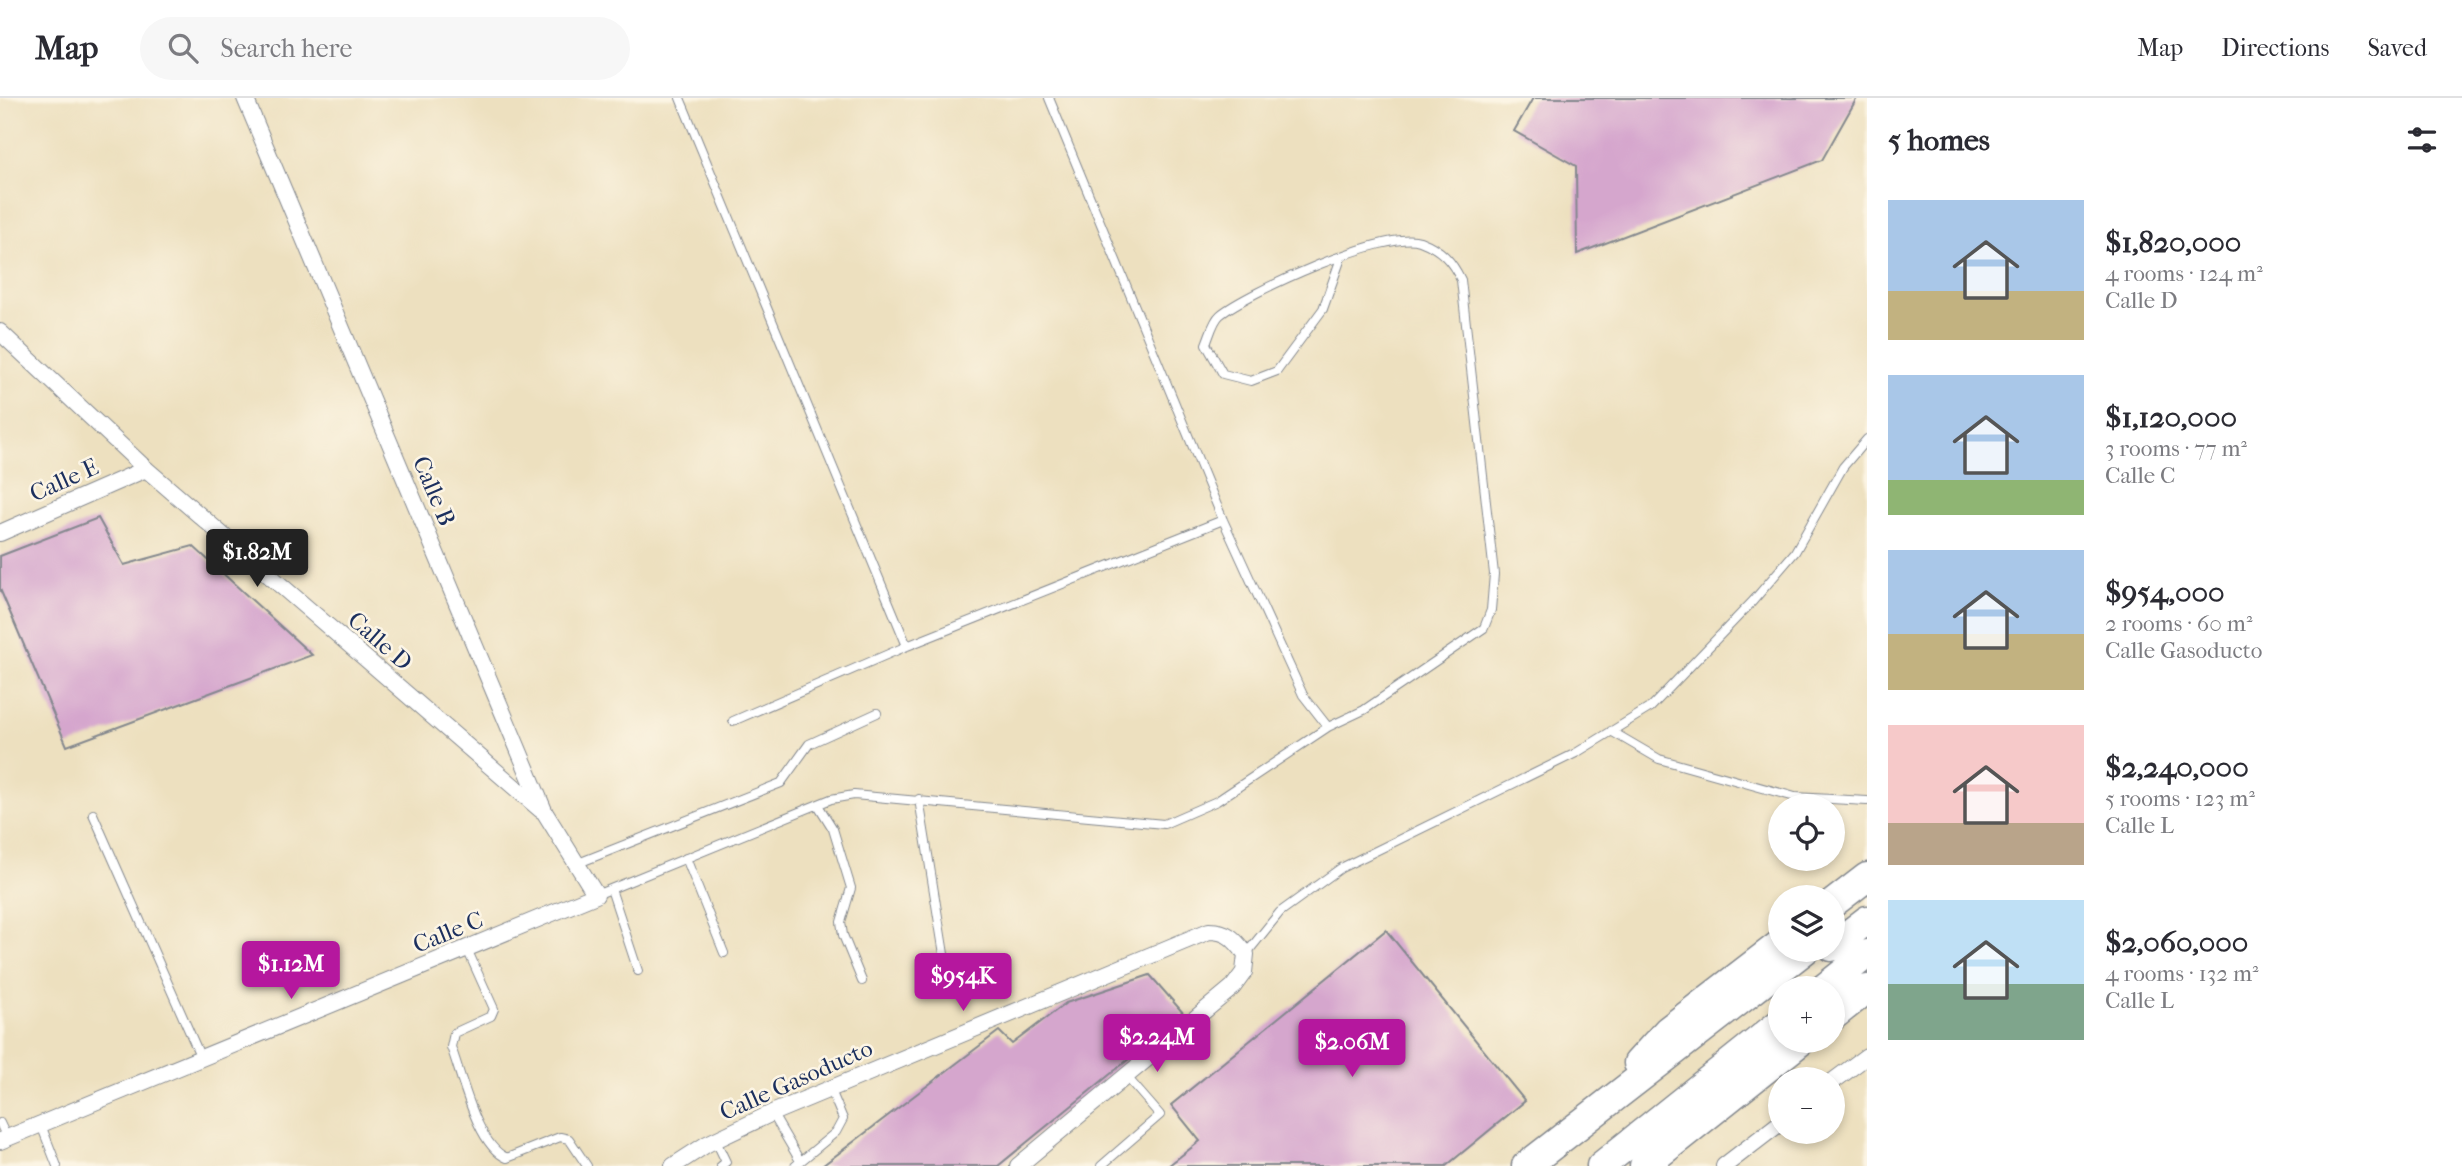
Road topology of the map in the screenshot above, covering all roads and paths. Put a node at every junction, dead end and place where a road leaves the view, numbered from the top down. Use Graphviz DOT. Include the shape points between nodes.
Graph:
graph roads {
  1 [pos="245,98"];
  2 [pos="680,98"];
  3 [pos="1049,98"];
  4 [pos="1341,258"];
  5 [pos="0,332"];
  6 [pos="1867,439"];
  7 [pos="146,469"];
  8 [pos="1223,520"];
  9 [pos="0,533"];
  10 [pos="907,646"];
  11 [pos="877,713"];
  12 [pos="733,721"];
  13 [pos="1328,727"];
  14 [pos="1611,732"];
  15 [pos="919,799"];
  16 [pos="1867,801"];
  17 [pos="818,805"];
  18 [pos="545,813"];
  19 [pos="93,814"];
  20 [pos="686,858"];
  21 [pos="576,864"];
  22 [pos="1867,877"];
  23 [pos="611,889"];
  24 [pos="1845,894"];
  25 [pos="596,895"];
  26 [pos="1867,903"];
  27 [pos="1845,920"];
  28 [pos="1867,920"];
  29 [pos="1845,937"];
  30 [pos="467,949"];
  31 [pos="724,953"];
  32 [pos="1768,953"];
  33 [pos="1245,954"];
  34 [pos="1867,954"];
  35 [pos="1789,962"];
  36 [pos="1814,962"];
  37 [pos="638,971"];
  38 [pos="1796,976"];
  39 [pos="1839,976"];
  40 [pos="948,979"];
  41 [pos="862,981"];
  42 [pos="1867,989"];
  43 [pos="1768,999"];
  44 [pos="1845,1007"];
  45 [pos="1768,1033"];
  46 [pos="1786,1053"];
  47 [pos="1867,1055"];
  48 [pos="201,1058"];
  49 [pos="1845,1072"];
  50 [pos="1126,1076"];
  51 [pos="830,1088"];
  52 [pos="1624,1089"];
  53 [pos="772,1112"];
  54 [pos="41,1125"];
  55 [pos="1768,1132"];
  56 [pos="2,1134"];
  57 [pos="716,1141"];
  58 [pos="797,1164"];
  59 [pos="725,1165"];
  60 [pos="1726,1165"];
  61 [pos="57,1166"];
  62 [pos="587,1166"];
  63 [pos="673,1166"];
  64 [pos="1018,1166"];
  65 [pos="1101,1166"];
  66 [pos="1527,1166"];
  67 [pos="1557,1166"];
  68 [pos="1601,1166"];
  69 [pos="1644,1166"];
  1 -- 18 [label="street, Calle B"];
  2 -- 10 [label="lane"];
  3 -- 8 [label="lane"];
  4 -- 4 [label="lane, Calle C" via="1259,289 1217,317 1206,344 1223,374 1251,381 1277,371 1323,309"];
  4 -- 13 [label="lane, Calle C" via="1378,243 1418,240 1452,259 1461,280 1494,574 1491,610 1484,628 1364,710"];
  5 -- 7 [label="street, Calle D"];
  6 -- 14 [label="lane" via="1843,467 1795,552 1754,601 1651,707"];
  7 -- 9 [label="street, Calle E"];
  7 -- 18 [label="street, Calle D"];
  8 -- 10 [label="lane"];
  8 -- 13 [label="lane" via="1303,695"];
  10 -- 12 [label="lane"];
  11 -- 21 [label="lane" via="808,744 781,783"];
  13 -- 15 [label="lane, Calle C" via="1217,802 1164,824"];
  14 -- 16 [label="lane" via="1659,759 1795,797"];
  14 -- 33 [label="lane" via="1330,875 1280,912"];
  15 -- 17 [label="lane, Calle C" via="854,795"];
  15 -- 40 [label="lane"];
  17 -- 20 [label="lane, Calle C"];
  17 -- 41 [label="lane" via="833,829 851,888 841,922"];
  18 -- 21 [label="street, Calle B"];
  19 -- 48 [label="lane"];
  20 -- 23 [label="lane, Calle C"];
  20 -- 31 [label="lane"];
  21 -- 25 [label="street, Calle B"];
  22 -- 24 [label="highway"];
  23 -- 25 [label="lane, Calle C"];
  23 -- 37 [label="lane"];
  25 -- 30 [label="street, Calle C"];
  26 -- 27 [label="highway"];
  28 -- 29 [label="highway"];
  30 -- 48 [label="street, Calle C"];
  30 -- 62 [label="lane" via="494,1009 491,1016 454,1033 451,1047 482,1133 498,1154 507,1158 560,1137 569,1139"];
  32 -- 52 [label="highway" via="1654,1043"];
  33 -- 50 [label="street" via="1244,972 1233,987"];
  33 -- 51 [label="street, Calle Gasoducto" via="1233,937 1209,931"];
  34 -- 39 [label="highway"];
  35 -- 52 [label="highway"];
  36 -- 38 [label="highway"];
  42 -- 44 [label="highway"];
  43 -- 67 [label="highway"];
  45 -- 68 [label="highway"];
  46 -- 69 [label="highway"];
  47 -- 49 [label="street"];
  48 -- 54 [label="street, Calle C"];
  50 -- 64 [label="street"];
  50 -- 65 [label="lane" via="1160,1115"];
  51 -- 53 [label="street, Calle Gasoducto"];
  51 -- 58 [label="lane" via="843,1119 836,1132"];
  52 -- 66 [label="highway"];
  53 -- 57 [label="street, Calle Gasoducto"];
  53 -- 58 [label="lane"];
  54 -- 56 [label="street, Calle C"];
  54 -- 61 [label="lane"];
  55 -- 60 [label="street"];
  57 -- 59 [label="lane"];
  57 -- 63 [label="street, Calle Gasoducto"];
}
